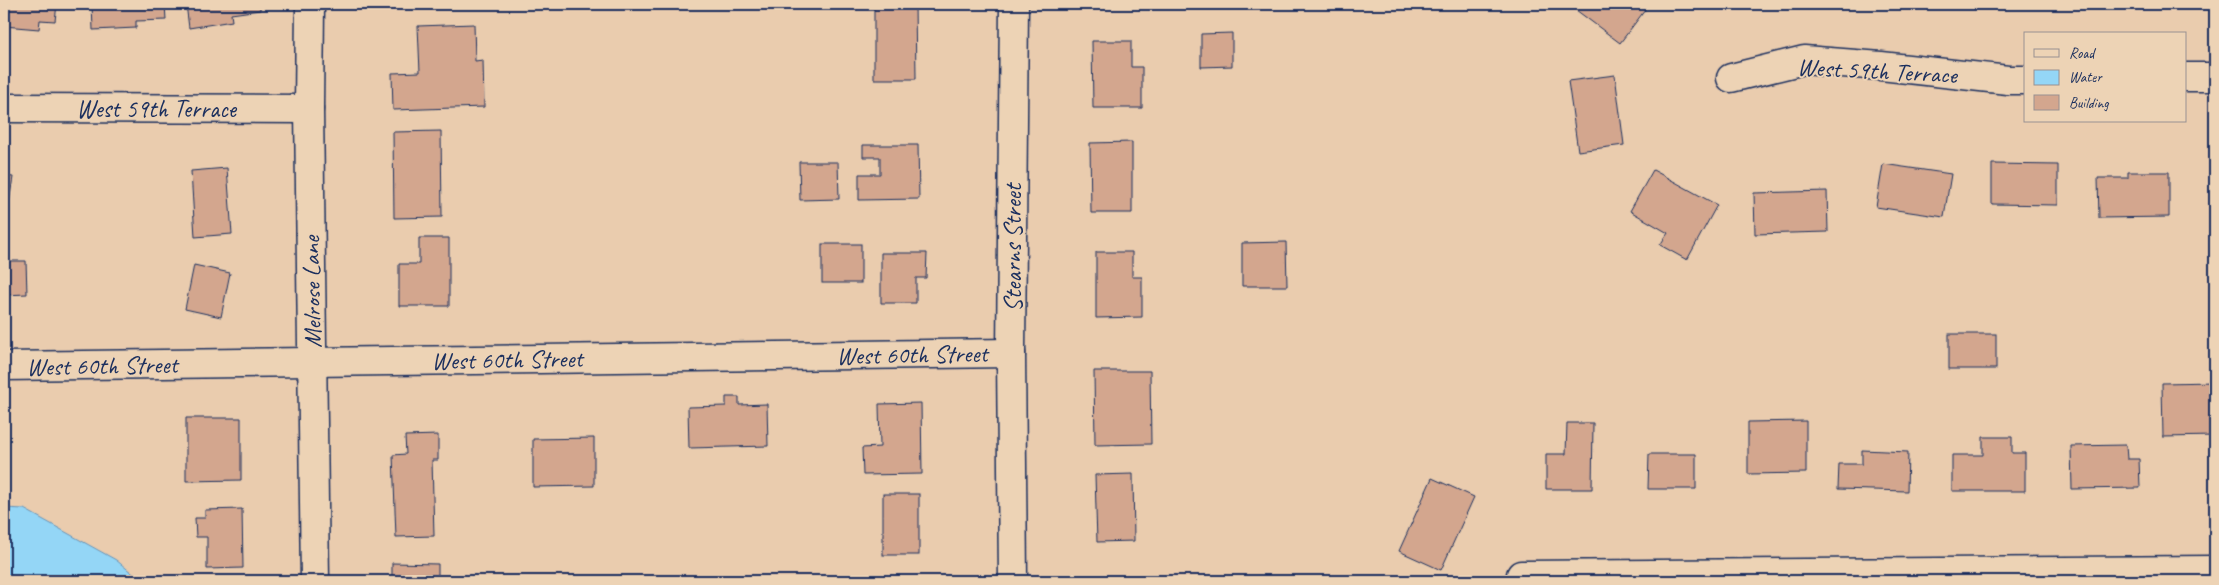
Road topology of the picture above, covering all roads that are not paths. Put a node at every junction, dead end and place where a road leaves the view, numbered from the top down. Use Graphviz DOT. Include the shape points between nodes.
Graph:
graph roads {
  1 [pos="310,4"];
  2 [pos="1014,4"];
  3 [pos="2186,77"];
  4 [pos="2215,77"];
  5 [pos="1731,78"];
  6 [pos="2024,80"];
  7 [pos="4,108"];
  8 [pos="309,109"];
  9 [pos="1011,353"];
  10 [pos="312,362"];
  11 [pos="4,366"];
  12 [pos="2215,570"];
  13 [pos="1520,575"];
  14 [pos="315,581"];
  15 [pos="1013,581"];
  1 -- 8 [label="street, Melrose Lane"];
  2 -- 9 [label="street, Stearns Street"];
  3 -- 4 [label="street"];
  5 -- 6 [label="street, West 59th Terrace" via="1804,60"];
  7 -- 8 [label="street, West 59th Terrace"];
  8 -- 10 [label="street, Melrose Lane"];
  9 -- 10 [label="street, West 60th Street"];
  9 -- 15 [label="street, Stearns Street"];
  10 -- 11 [label="street, West 60th Street"];
  10 -- 14 [label="street, Melrose Lane"];
  12 -- 13 [label="street"];
}
